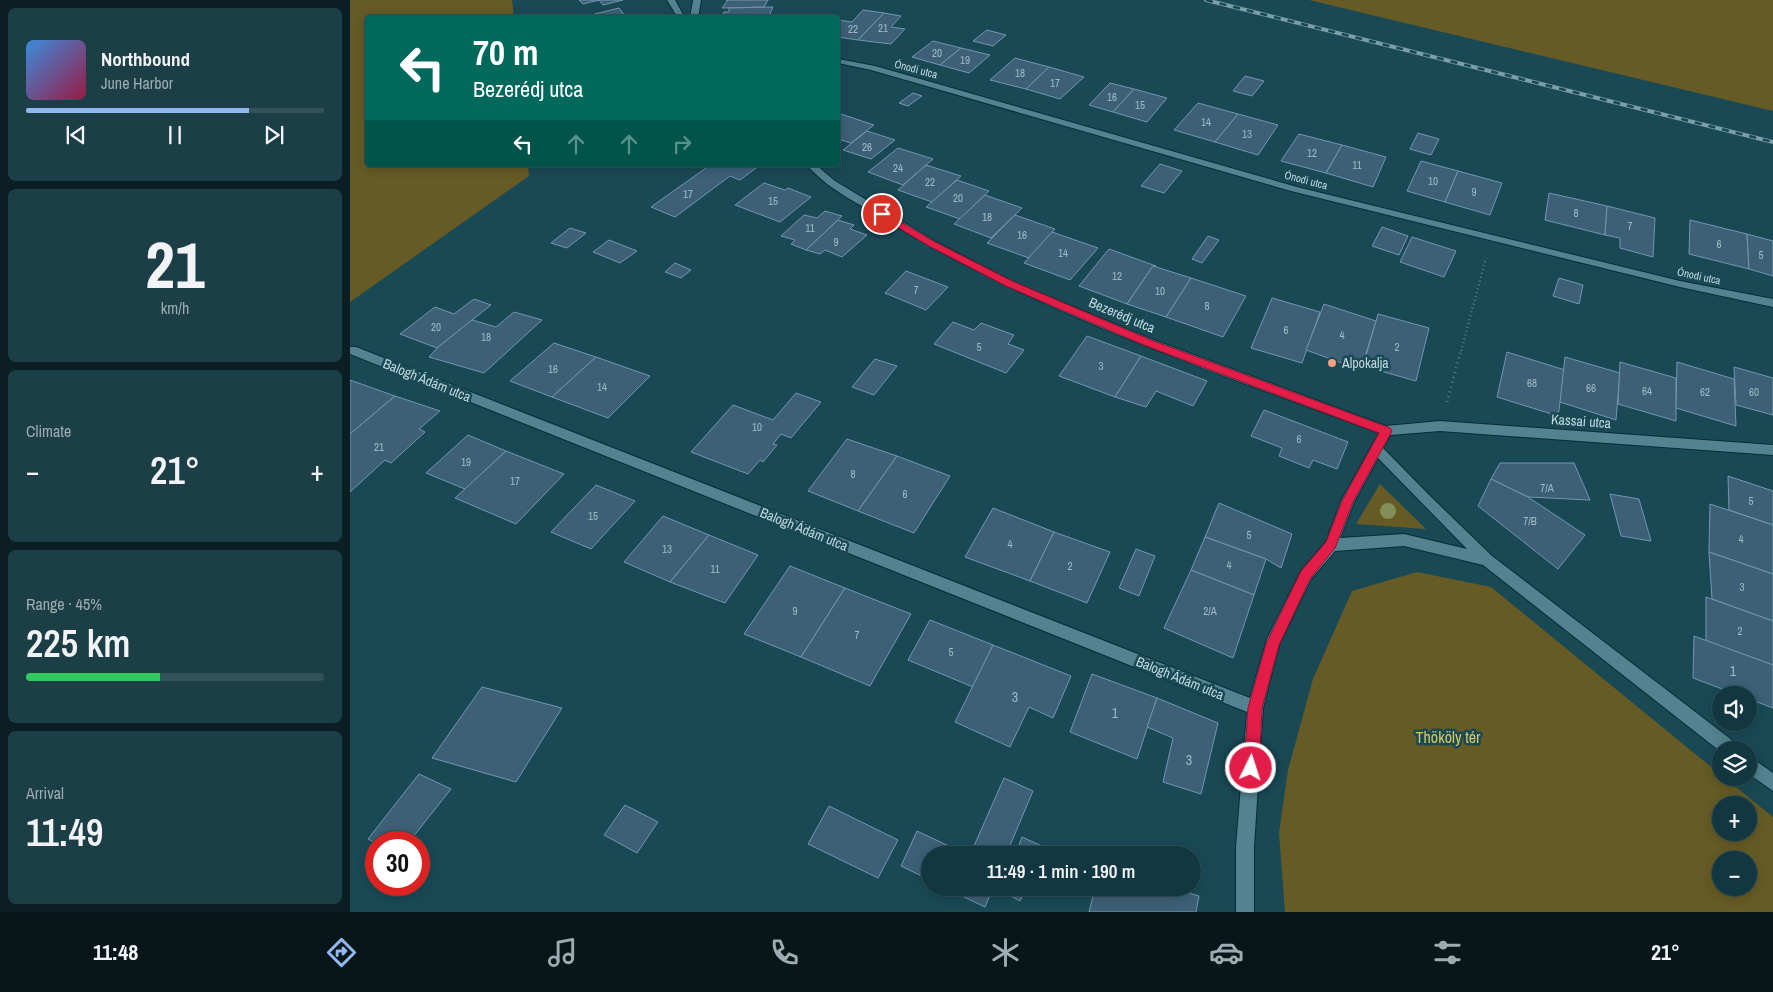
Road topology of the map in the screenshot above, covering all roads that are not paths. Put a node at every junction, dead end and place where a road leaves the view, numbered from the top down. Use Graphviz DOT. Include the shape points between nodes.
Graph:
graph roads {
  1 [pos="671,0"];
  2 [pos="697,0"];
  3 [pos="680,15"];
  4 [pos="694,15"];
  5 [pos="840,61"];
  6 [pos="813,167"];
  7 [pos="1773,303"];
  8 [pos="352,350"];
  9 [pos="1386,431"];
  10 [pos="1376,448"];
  11 [pos="1773,450"];
  12 [pos="1330,545"];
  13 [pos="1487,560"];
  14 [pos="1255,708"];
  15 [pos="1718,741"];
  16 [pos="1757,770"];
  17 [pos="1773,783"];
  18 [pos="1245,912"];
  1 -- 3 [label="street"];
  2 -- 4 [label="street"];
  5 -- 7 [label="street, Ónodi utca" via="1006,105 1294,189 1680,284"];
  6 -- 9 [label="street, Bezerédj utca" via="832,183 924,239 1009,284 1147,342"];
  8 -- 14 [label="street, Balogh Ádám utca"];
  9 -- 10 [label="street"];
  9 -- 11 [label="street, Kassai utca" via="1440,426"];
  10 -- 12 [label="street" via="1348,501"];
  10 -- 13 [label="street"];
  12 -- 13 [label="street" via="1404,540"];
  12 -- 14 [label="street" via="1306,575 1272,644"];
  13 -- 15 [label="street"];
  14 -- 18 [label="street"];
  16 -- 17 [label="street"];
}
